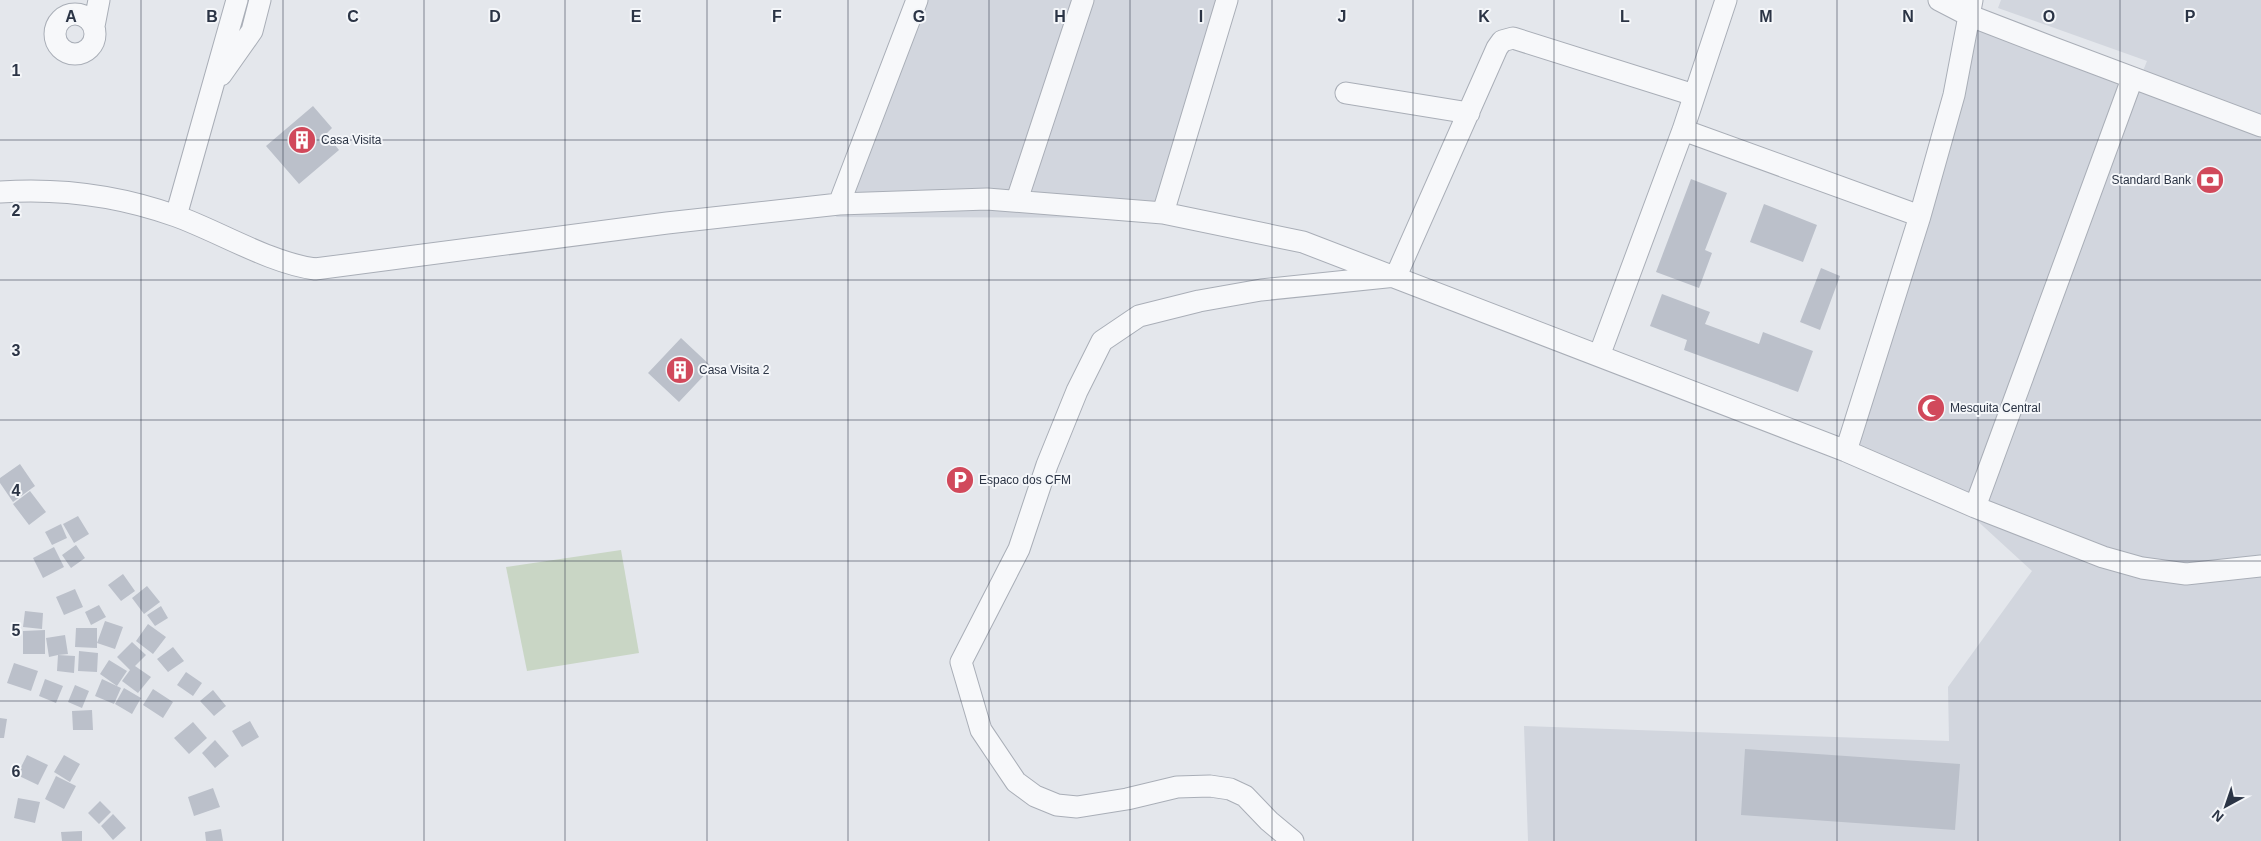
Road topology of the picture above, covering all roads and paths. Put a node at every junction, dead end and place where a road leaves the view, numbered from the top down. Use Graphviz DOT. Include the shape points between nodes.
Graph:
graph roads {
  1 [pos="99,0"];
  2 [pos="237,0"];
  3 [pos="260,0"];
  4 [pos="916,0"];
  5 [pos="1083,0"];
  6 [pos="1227,0"];
  7 [pos="1726,0"];
  8 [pos="1939,0"];
  9 [pos="1970,7"];
  10 [pos="69,8"];
  11 [pos="94,26"];
  12 [pos="2132,79"];
  13 [pos="213,85"];
  14 [pos="1346,93"];
  15 [pos="1694,95"];
  16 [pos="1469,113"];
  17 [pos="2261,126"];
  18 [pos="1682,130"];
  19 [pos="0,192"];
  20 [pos="1017,200"];
  21 [pos="839,204"];
  22 [pos="1163,213"];
  23 [pos="176,216"];
  24 [pos="1920,216"];
  25 [pos="1396,276"];
  26 [pos="1599,356"];
  27 [pos="1846,451"];
  28 [pos="1975,507"];
  29 [pos="2261,566"];
  30 [pos="1293,841"];
  1 -- 11 [label="street"];
  2 -- 13 [label="street"];
  3 -- 13 [label="street" via="252,31"];
  4 -- 21 [label="street"];
  5 -- 20 [label="street"];
  6 -- 22 [label="street"];
  7 -- 15 [label="street"];
  8 -- 9 [label="street"];
  9 -- 12 [label="street"];
  9 -- 24 [label="street" via="1954,95"];
  10 -- 11 [label="street" via="86,16"];
  10 -- 11 [label="street" via="56,26 55,35 61,49 76,54 90,48 95,41"];
  12 -- 17 [label="street"];
  12 -- 28 [label="street"];
  13 -- 23 [label="street"];
  14 -- 16 [label="street"];
  15 -- 16 [label="street" via="1513,38 1502,41 1497,48"];
  15 -- 18 [label="street"];
  16 -- 25 [label="street"];
  18 -- 24 [label="street"];
  18 -- 26 [label="street"];
  19 -- 23 [label="street" via="39,191 114,198"];
  20 -- 21 [label="street"];
  20 -- 22 [label="street"];
  21 -- 23 [label="street" via="315,269 290,263"];
  22 -- 25 [label="street" via="1303,242"];
  24 -- 27 [label="street"];
  25 -- 26 [label="street"];
  25 -- 30 [label="street" via="1261,290 1199,301 1139,316 1102,341 1077,391 1051,456 1019,549 961,662 981,730 1016,782 1035,796 1057,805 1077,807 1177,787 1230,789 1245,796"];
  26 -- 27 [label="street"];
  27 -- 28 [label="street"];
  28 -- 29 [label="street" via="2103,557 2142,568 2186,574"];
}
